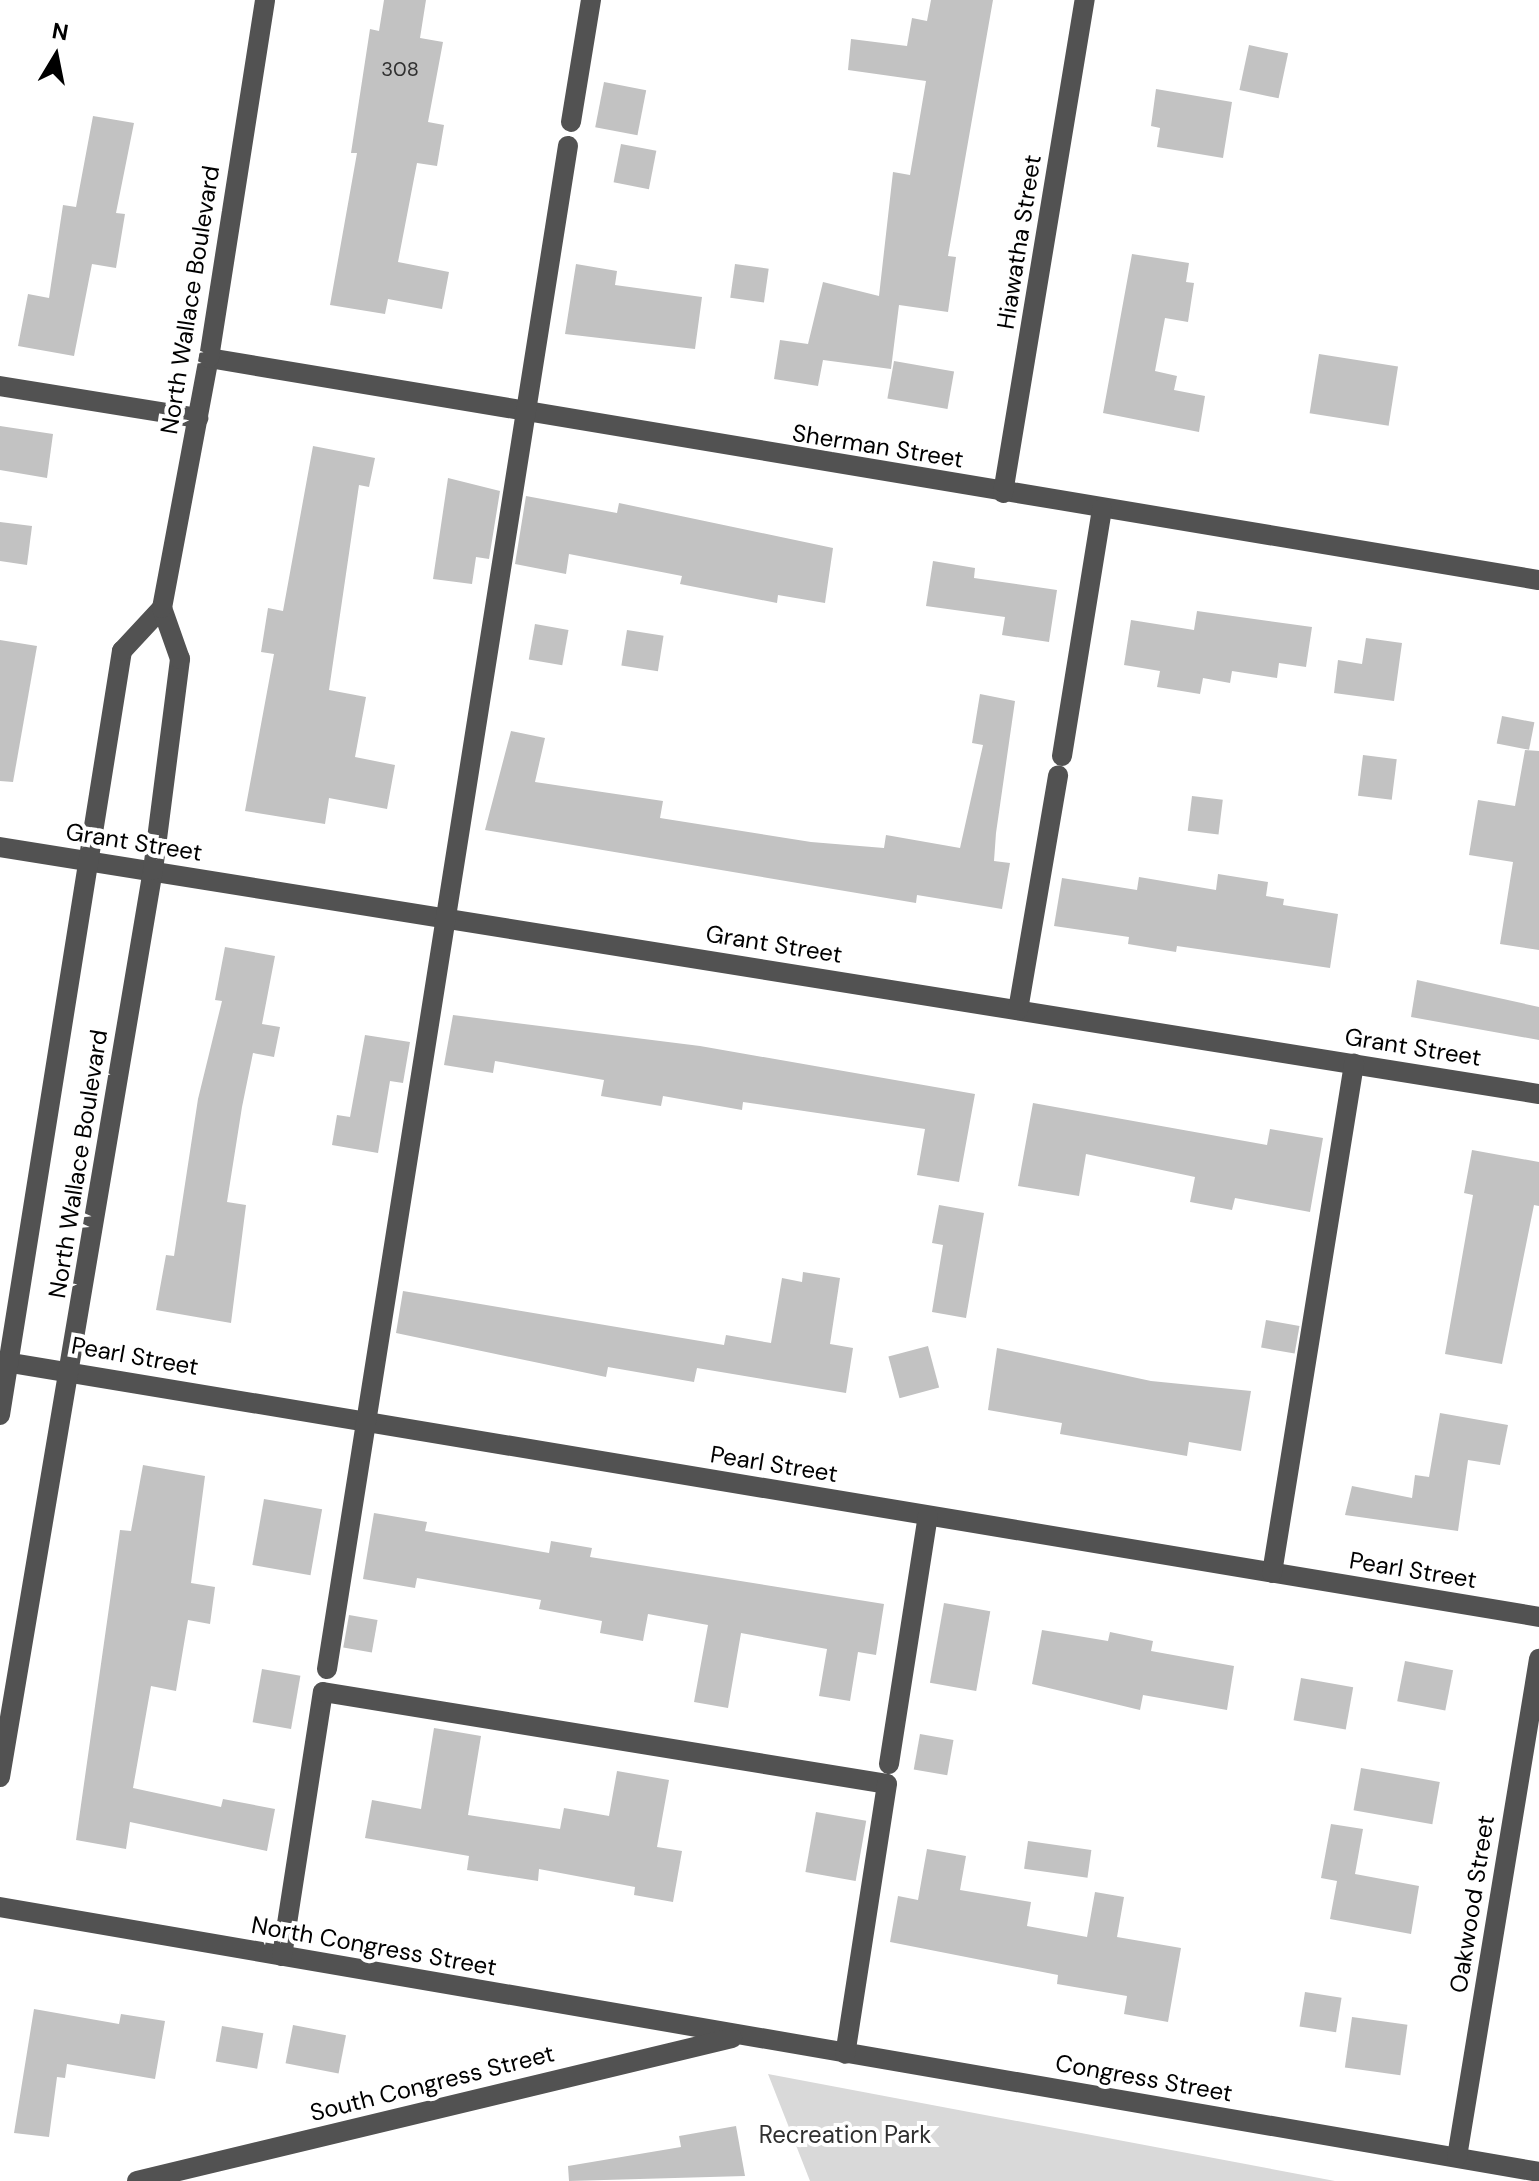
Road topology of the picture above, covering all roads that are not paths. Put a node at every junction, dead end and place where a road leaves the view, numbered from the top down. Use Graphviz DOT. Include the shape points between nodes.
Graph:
graph roads {
  1 [pos="265,0"];
  2 [pos="591,0"];
  3 [pos="1085,0"];
  4 [pos="571,122"];
  5 [pos="568,146"];
  6 [pos="209,358"];
  7 [pos="0,386"];
  8 [pos="524,415"];
  9 [pos="198,418"];
  10 [pos="1003,493"];
  11 [pos="1102,509"];
  12 [pos="1539,580"];
  13 [pos="162,608"];
  14 [pos="0,847"];
  15 [pos="90,860"];
  16 [pos="153,870"];
  17 [pos="450,919"];
  18 [pos="1018,1010"];
  19 [pos="1354,1064"];
  20 [pos="1539,1094"];
  21 [pos="4,1361"];
  22 [pos="69,1371"];
  23 [pos="0,1415"];
  24 [pos="368,1422"];
  25 [pos="928,1516"];
  26 [pos="1272,1573"];
  27 [pos="1539,1617"];
  28 [pos="1539,1659"];
  29 [pos="327,1669"];
  30 [pos="889,1764"];
  31 [pos="0,1777"];
  32 [pos="0,1907"];
  33 [pos="282,1956"];
  34 [pos="740,2036"];
  35 [pos="845,2054"];
  36 [pos="1457,2157"];
  37 [pos="1539,2172"];
  38 [pos="137,2181"];
  1 -- 6 [label="street, North Wallace Boulevard"];
  2 -- 4 [label="street"];
  3 -- 10 [label="street, Hiawatha Street"];
  5 -- 8 [label="street"];
  6 -- 8 [label="street, Sherman Street"];
  6 -- 9 [label="street, North Wallace Boulevard"];
  7 -- 9 [label="street"];
  8 -- 10 [label="street, Sherman Street"];
  8 -- 17 [label="street"];
  9 -- 13 [label="street, North Wallace Boulevard"];
  10 -- 11 [label="street, Sherman Street"];
  11 -- 12 [label="street, Sherman Street"];
  11 -- 18 [label="street"];
  13 -- 15 [label="street, North Wallace Boulevard" via="122,651"];
  13 -- 16 [label="street, North Wallace Boulevard" via="180,659"];
  14 -- 15 [label="street, Grant Street"];
  15 -- 16 [label="street, Grant Street"];
  15 -- 21 [label="street, North Wallace Boulevard"];
  16 -- 17 [label="street, Grant Street"];
  16 -- 22 [label="street, North Wallace Boulevard"];
  17 -- 18 [label="street, Grant Street"];
  17 -- 24 [label="street"];
  18 -- 19 [label="street, Grant Street"];
  19 -- 20 [label="street, Grant Street"];
  19 -- 26 [label="street"];
  21 -- 22 [label="street, Pearl Street"];
  21 -- 23 [label="street, North Wallace Boulevard"];
  22 -- 24 [label="street, Pearl Street"];
  22 -- 31 [label="street, North Wallace Boulevard"];
  24 -- 25 [label="street, Pearl Street"];
  24 -- 29 [label="street"];
  25 -- 26 [label="street, Pearl Street"];
  25 -- 30 [label="street"];
  26 -- 27 [label="street, Pearl Street"];
  28 -- 36 [label="street, Oakwood Street"];
  32 -- 33 [label="street, North Congress Street"];
  33 -- 34 [label="street, North Congress Street"];
  33 -- 35 [label="street" via="323,1692 887,1784"];
  34 -- 35 [label="street, Congress Street"];
  34 -- 38 [label="street, South Congress Street"];
  35 -- 36 [label="street, Congress Street"];
  36 -- 37 [label="street, Congress Street"];
}
